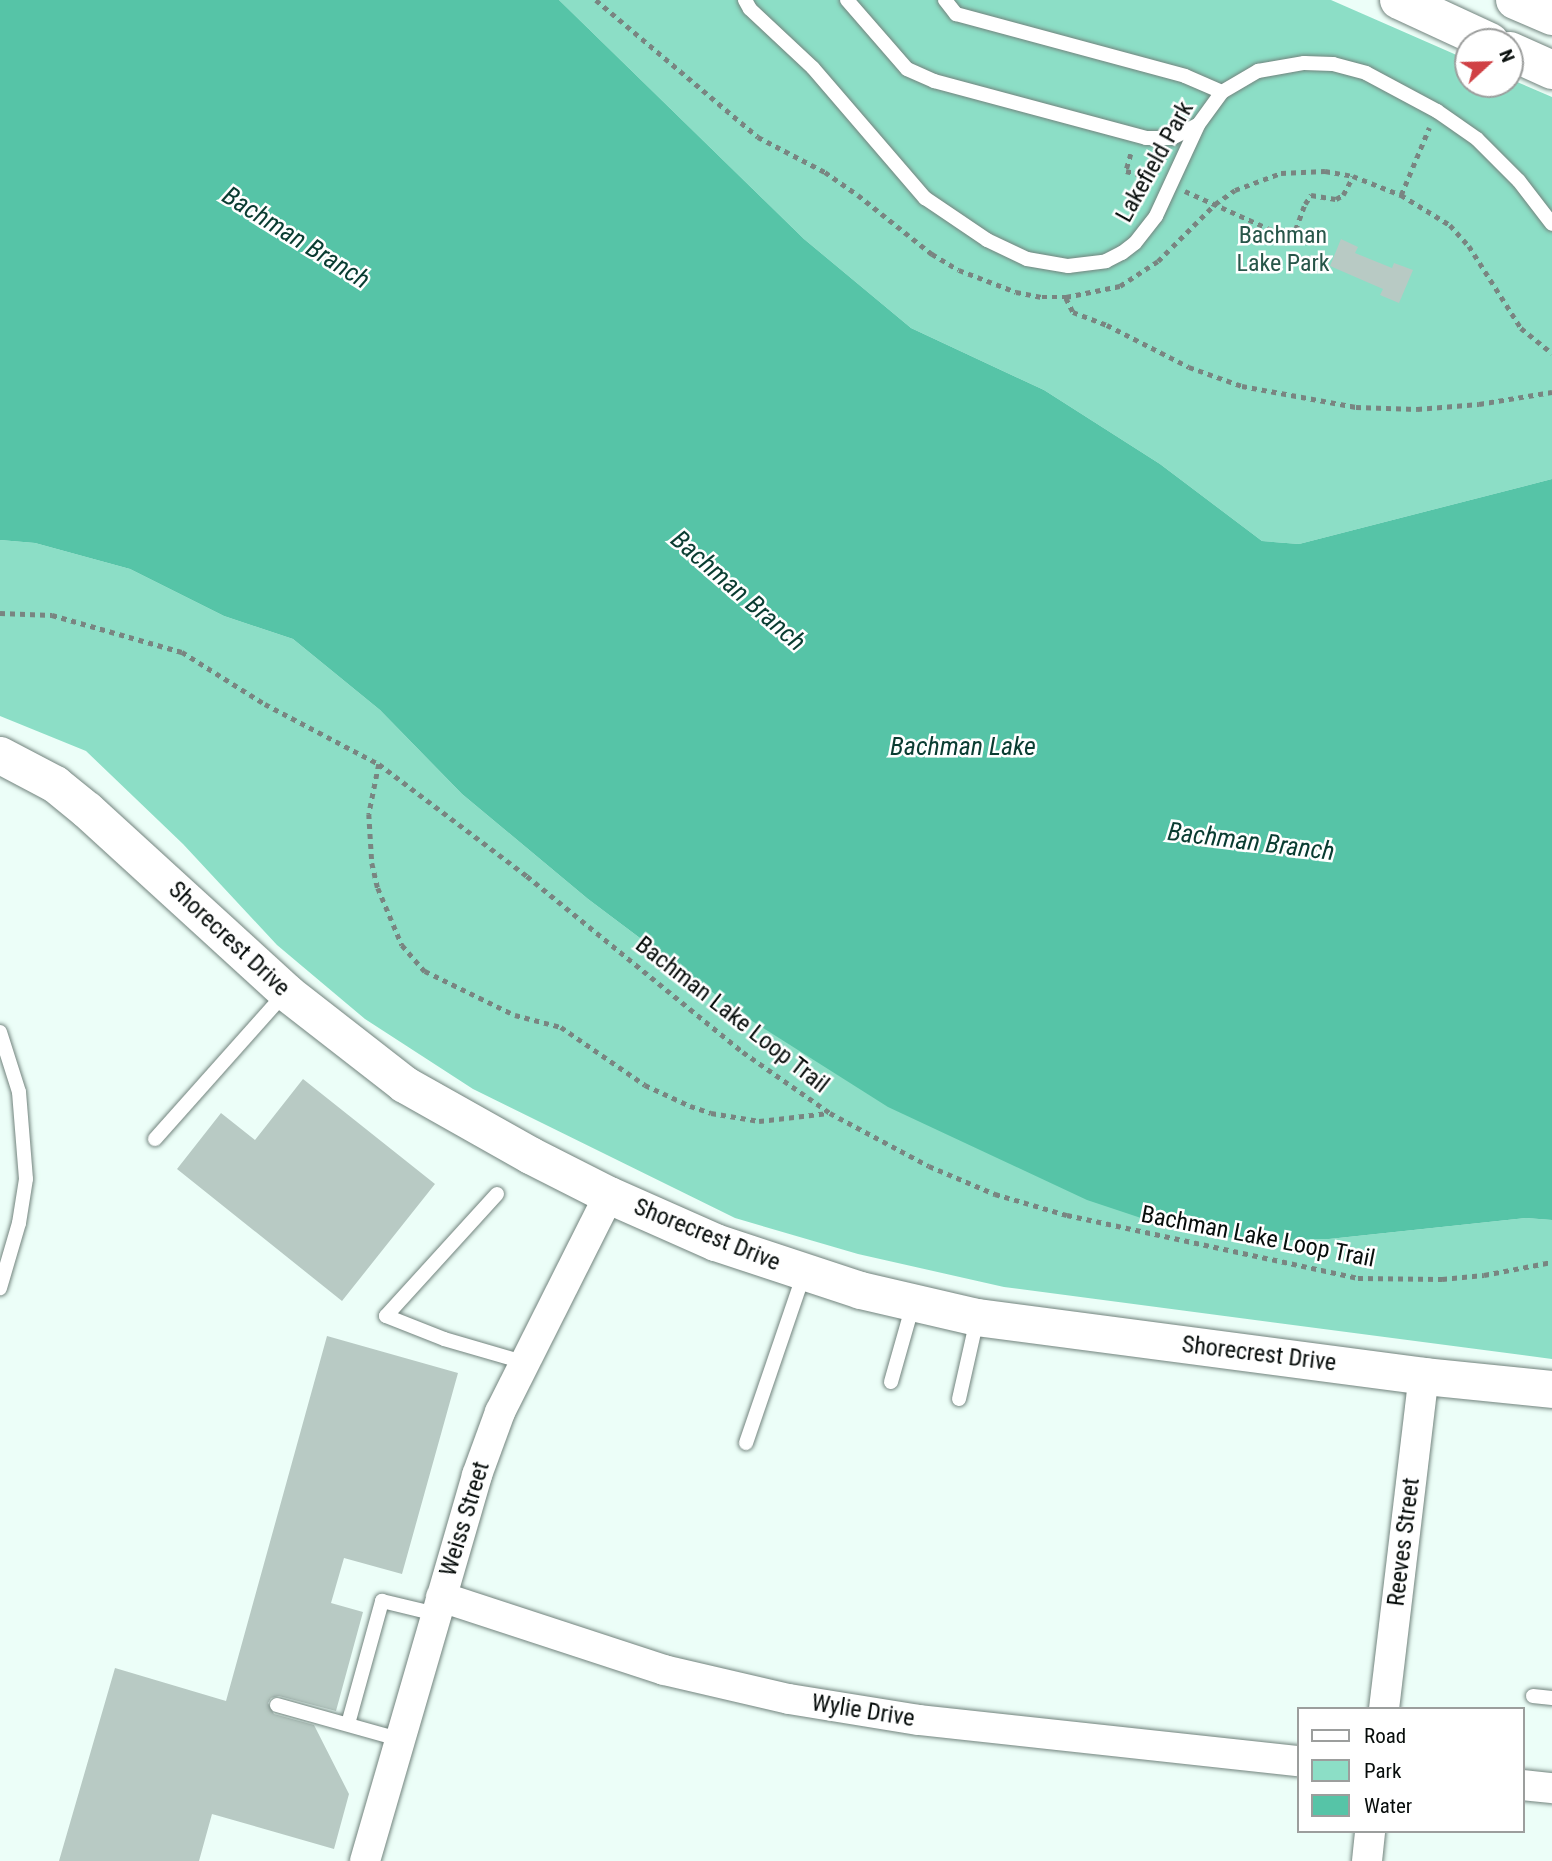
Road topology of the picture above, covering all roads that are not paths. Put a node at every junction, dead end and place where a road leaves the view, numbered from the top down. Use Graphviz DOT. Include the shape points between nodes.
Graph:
graph roads {
  1 [pos="847,0"];
  2 [pos="945,0"];
  3 [pos="1399,0"];
  4 [pos="1515,0"];
  5 [pos="747,4"];
  6 [pos="1552,16"];
  7 [pos="1460,28"];
  8 [pos="1524,57"];
  9 [pos="1552,70"];
  10 [pos="1222,92"];
  11 [pos="1198,125"];
  12 [pos="1552,224"];
  13 [pos="0,755"];
  14 [pos="286,992"];
  15 [pos="0,1032"];
  16 [pos="155,1139"];
  17 [pos="497,1194"];
  18 [pos="609,1195"];
  19 [pos="804,1273"];
  20 [pos="0,1288"];
  21 [pos="914,1303"];
  22 [pos="977,1317"];
  23 [pos="523,1362"];
  24 [pos="1424,1376"];
  25 [pos="891,1382"];
  26 [pos="1552,1389"];
  27 [pos="959,1399"];
  28 [pos="746,1444"];
  29 [pos="439,1606"];
  30 [pos="1533,1696"];
  31 [pos="1552,1698"];
  32 [pos="277,1705"];
  33 [pos="1384,1707"];
  34 [pos="348,1724"];
  35 [pos="399,1739"];
  36 [pos="1296,1761"];
  37 [pos="1524,1785"];
  38 [pos="1552,1788"];
  39 [pos="1370,1833"];
  40 [pos="365,1861"];
  41 [pos="1367,1861"];
  1 -- 11 [label="lane" via="907,69 934,80 1136,134 1172,138"];
  2 -- 10 [label="lane" via="956,14 1185,76"];
  3 -- 7 [label="main road"];
  4 -- 6 [label="main road"];
  5 -- 11 [label="lane, Lakefield Park" via="813,68 925,198 987,240 1027,259 1068,266 1106,261 1135,243 1156,216"];
  8 -- 9 [label="main road"];
  10 -- 11 [label="lane, Lakefield Park"];
  10 -- 12 [label="lane, Lakefield Park" via="1240,79 1304,63 1334,64 1366,73 1478,139"];
  13 -- 14 [label="street, Shorecrest Drive" via="55,784 87,810"];
  14 -- 16 [label="lane"];
  14 -- 18 [label="street, Shorecrest Drive" via="404,1084"];
  15 -- 20 [label="lane" via="19,1092 26,1179"];
  17 -- 23 [label="lane" via="386,1316"];
  18 -- 19 [label="street, Shorecrest Drive" via="715,1242"];
  18 -- 23 [label="street, Weiss Street"];
  19 -- 21 [label="street, Shorecrest Drive"];
  19 -- 28 [label="lane"];
  21 -- 22 [label="street, Shorecrest Drive"];
  21 -- 25 [label="lane"];
  22 -- 24 [label="street, Shorecrest Drive"];
  22 -- 27 [label="lane"];
  23 -- 29 [label="street, Weiss Street" via="477,1475"];
  24 -- 26 [label="street, Shorecrest Drive"];
  24 -- 33 [label="street, Reeves Street"];
  29 -- 34 [label="lane" via="382,1601"];
  29 -- 35 [label="street, Weiss Street"];
  29 -- 36 [label="street, Wylie Drive" via="664,1670 789,1699 919,1720"];
  30 -- 31 [label="lane"];
  32 -- 34 [label="lane"];
  34 -- 35 [label="lane"];
  35 -- 40 [label="street, Weiss Street"];
  37 -- 38 [label="street"];
  39 -- 41 [label="street"];
}
